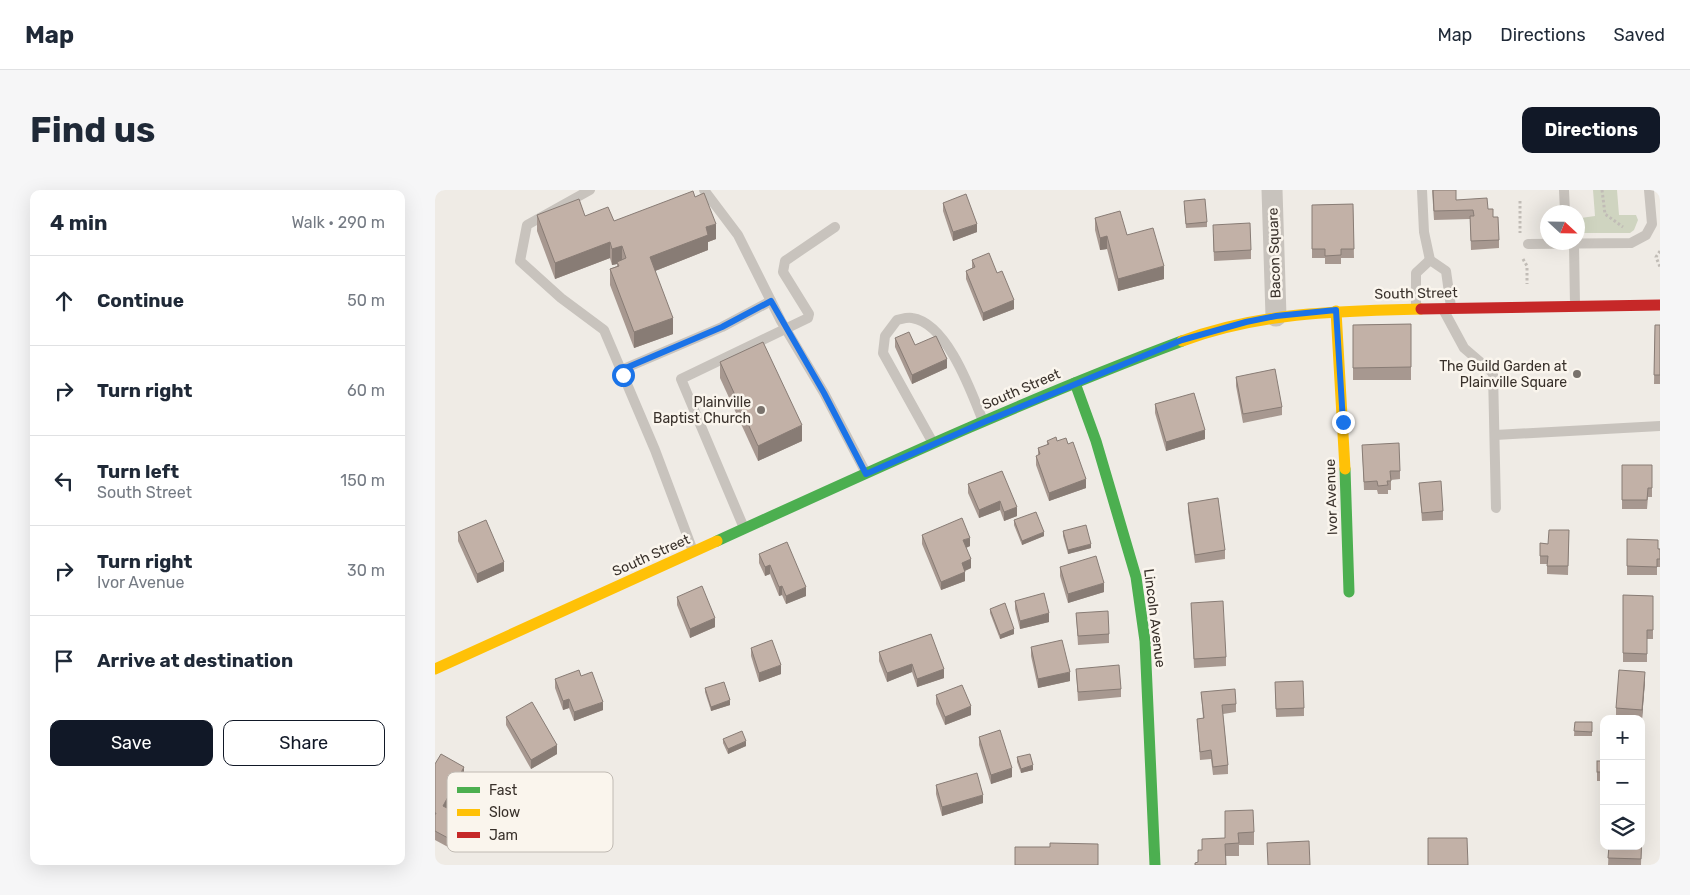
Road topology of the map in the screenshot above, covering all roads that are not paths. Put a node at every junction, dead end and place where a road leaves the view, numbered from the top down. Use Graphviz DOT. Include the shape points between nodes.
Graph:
graph roads {
  1 [pos="590,190"];
  2 [pos="704,190"];
  3 [pos="1272,190"];
  4 [pos="1422,190"];
  5 [pos="1564,190"];
  6 [pos="1649,190"];
  7 [pos="1565,205"];
  8 [pos="835,227"];
  9 [pos="1585,243"];
  10 [pos="1528,244"];
  11 [pos="1540,244"];
  12 [pos="1570,250"];
  13 [pos="1430,260"];
  14 [pos="771,301"];
  15 [pos="1660,305"];
  16 [pos="1575,306"];
  17 [pos="1415,308"];
  18 [pos="1446,308"];
  19 [pos="1336,310"];
  20 [pos="1276,316"];
  21 [pos="786,329"];
  22 [pos="622,372"];
  23 [pos="1075,383"];
  24 [pos="984,422"];
  25 [pos="1660,426"];
  26 [pos="1495,434"];
  27 [pos="934,443"];
  28 [pos="866,474"];
  29 [pos="1496,508"];
  30 [pos="744,529"];
  31 [pos="694,552"];
  32 [pos="1349,592"];
  33 [pos="435,669"];
  34 [pos="1155,865"];
  1 -- 22 [label="lane" via="527,225 519,261 604,330"];
  2 -- 14 [label="lane" via="738,235"];
  3 -- 20 [label="street, Bacon Square"];
  4 -- 13 [label="lane" via="1424,232"];
  5 -- 7 [label="lane"];
  6 -- 9 [label="lane" via="1652,224 1647,235 1631,243"];
  8 -- 21 [label="lane" via="783,265 783,272 809,314 803,321"];
  10 -- 11 [label="lane"];
  12 -- 16 [label="lane"];
  13 -- 17 [label="lane" via="1416,273"];
  13 -- 18 [label="lane" via="1446,270"];
  14 -- 21 [label="lane"];
  14 -- 22 [label="lane"];
  15 -- 16 [label="main road, South Street"];
  16 -- 18 [label="main road, South Street"];
  17 -- 18 [label="main road, South Street"];
  17 -- 19 [label="main road, South Street"];
  18 -- 26 [label="lane" via="1464,348 1493,373"];
  19 -- 20 [label="main road, South Street"];
  19 -- 32 [label="main road, Ivor Avenue"];
  20 -- 23 [label="main road, South Street" via="1214,329"];
  21 -- 28 [label="lane"];
  21 -- 30 [label="lane" via="681,379"];
  22 -- 31 [label="lane"];
  23 -- 24 [label="main road, South Street"];
  23 -- 34 [label="main road, Lincoln Avenue" via="1124,529 1139,594 1145,641"];
  24 -- 27 [label="main road, South Street"];
  24 -- 27 [label="lane" via="946,344 925,322 913,318 897,320 885,336 883,353"];
  25 -- 26 [label="lane"];
  26 -- 29 [label="lane"];
  27 -- 28 [label="main road, South Street"];
  28 -- 30 [label="main road, South Street"];
  30 -- 31 [label="main road, South Street"];
  31 -- 33 [label="main road, South Street"];
}
